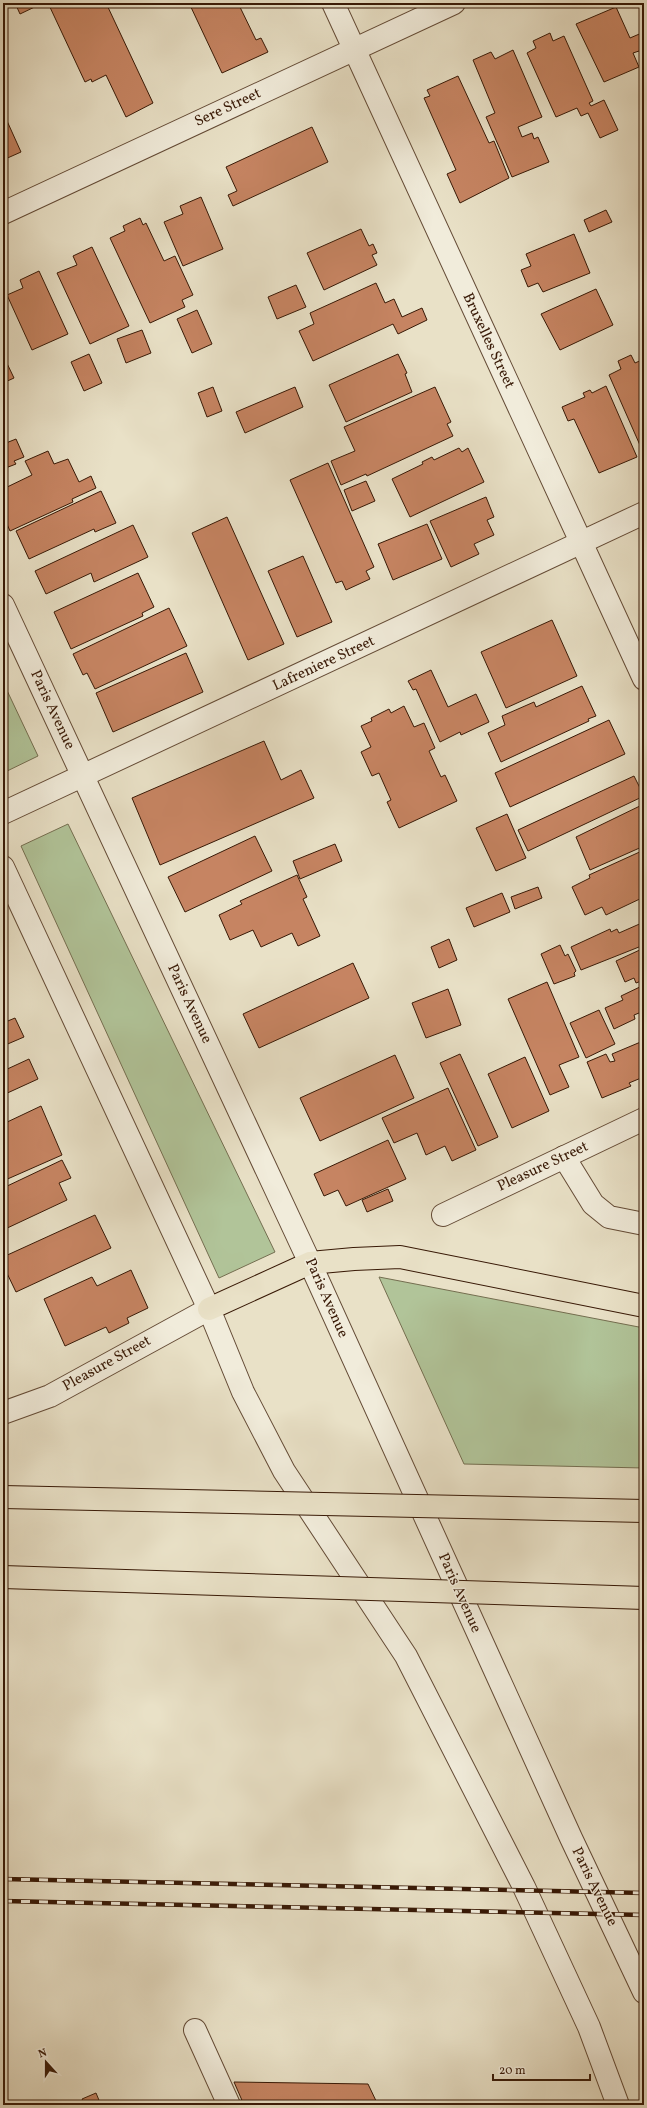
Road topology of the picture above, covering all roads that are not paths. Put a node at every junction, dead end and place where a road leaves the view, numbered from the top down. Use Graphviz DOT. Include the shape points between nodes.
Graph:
graph roads {
  1 [pos="333,3"];
  2 [pos="454,3"];
  3 [pos="355,50"];
  4 [pos="3,213"];
  5 [pos="644,513"];
  6 [pos="581,543"];
  7 [pos="3,605"];
  8 [pos="644,678"];
  9 [pos="83,777"];
  10 [pos="3,814"];
  11 [pos="3,867"];
  12 [pos="644,1119"];
  13 [pos="564,1157"];
  14 [pos="443,1215"];
  15 [pos="644,1224"];
  16 [pos="310,1263"];
  17 [pos="644,1306"];
  18 [pos="209,1309"];
  19 [pos="3,1413"];
  20 [pos="3,1497"];
  21 [pos="644,1511"];
  22 [pos="3,1577"];
  23 [pos="644,1598"];
  24 [pos="644,1992"];
  25 [pos="195,2030"];
  26 [pos="229,2105"];
  27 [pos="618,2105"];
  1 -- 3 [label="street, Bruxelles Street"];
  2 -- 3 [label="street, Sere Street"];
  3 -- 4 [label="street, Sere Street"];
  3 -- 6 [label="street, Bruxelles Street"];
  5 -- 6 [label="street, Lafreniere Street"];
  6 -- 8 [label="street, Bruxelles Street"];
  6 -- 9 [label="street, Lafreniere Street"];
  7 -- 9 [label="street, Paris Avenue"];
  9 -- 10 [label="street, Lafreniere Street"];
  9 -- 16 [label="street, Paris Avenue"];
  11 -- 18 [label="street"];
  12 -- 13 [label="street, Pleasure Street"];
  13 -- 14 [label="street, Pleasure Street"];
  13 -- 15 [label="street" via="593,1204 609,1217"];
  16 -- 17 [label="highway" via="354,1258 400,1257"];
  16 -- 18 [label="highway"];
  16 -- 24 [label="street, Paris Avenue" via="571,1838"];
  18 -- 19 [label="street, Pleasure Street" via="50,1396"];
  18 -- 27 [label="street" via="243,1392 284,1471 406,1656 484,1807 589,2028"];
  20 -- 21 [label="highway, bridge"];
  22 -- 23 [label="highway, bridge"];
  25 -- 26 [label="street"];
}
